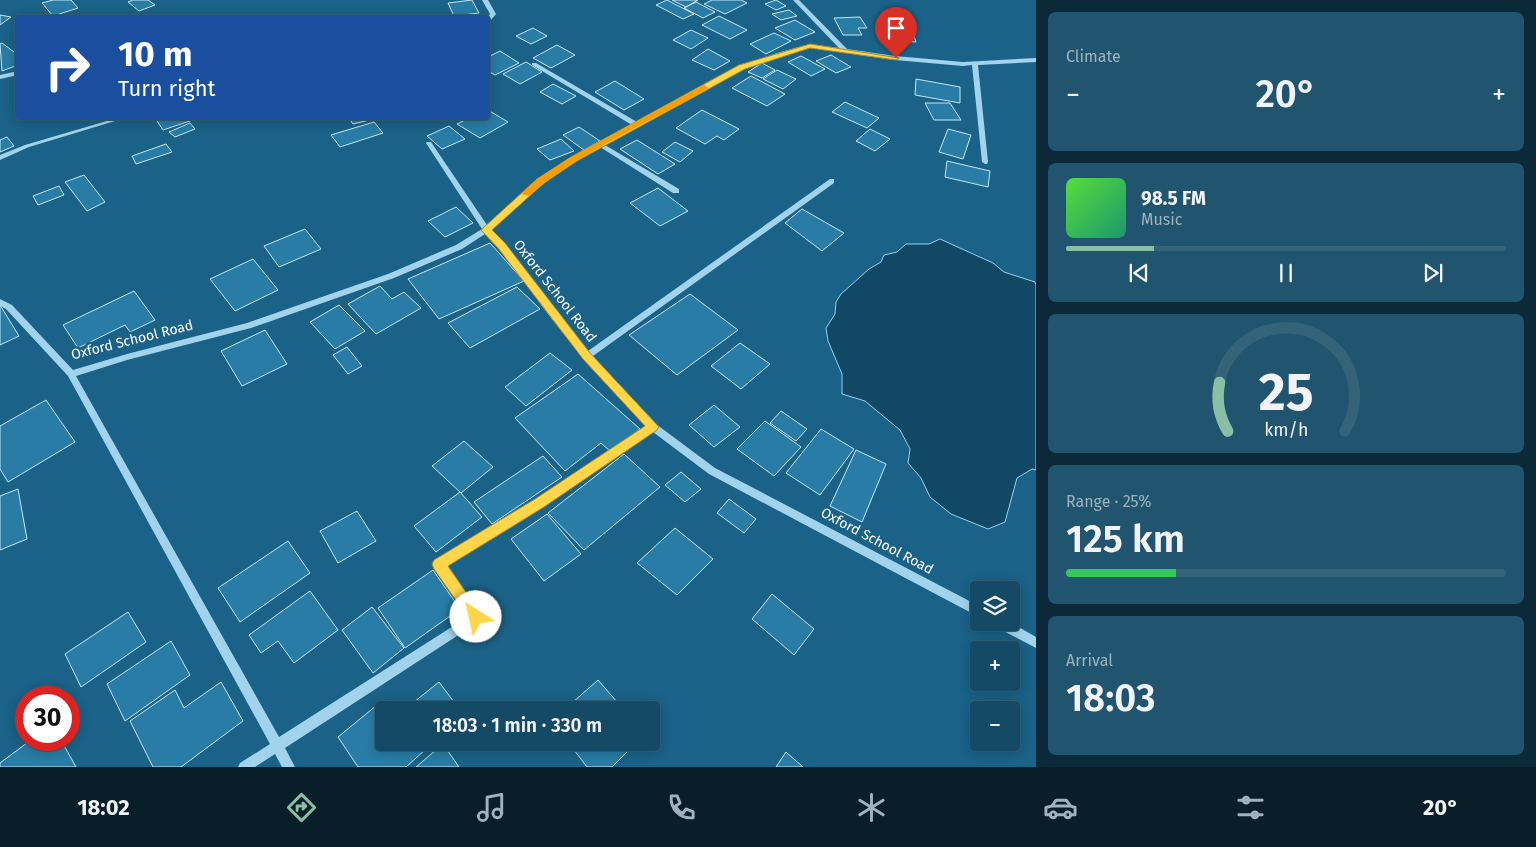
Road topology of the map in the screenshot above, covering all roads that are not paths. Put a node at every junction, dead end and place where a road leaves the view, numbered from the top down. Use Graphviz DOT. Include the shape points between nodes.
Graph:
graph roads {
  1 [pos="485,0"];
  2 [pos="801,1"];
  3 [pos="490,18"];
  4 [pos="844,50"];
  5 [pos="1036,60"];
  6 [pos="975,63"];
  7 [pos="534,64"];
  8 [pos="15,73"];
  9 [pos="0,77"];
  10 [pos="115,120"];
  11 [pos="637,125"];
  12 [pos="429,143"];
  13 [pos="601,145"];
  14 [pos="0,158"];
  15 [pos="985,162"];
  16 [pos="832,182"];
  17 [pos="676,191"];
  18 [pos="486,230"];
  19 [pos="0,302"];
  20 [pos="586,356"];
  21 [pos="71,374"];
  22 [pos="653,427"];
  23 [pos="970,607"];
  24 [pos="1014,631"];
  25 [pos="1036,643"];
  26 [pos="278,745"];
  27 [pos="244,767"];
  28 [pos="289,767"];
  1 -- 3 [label="street" via="493,14"];
  2 -- 4 [label="street"];
  4 -- 6 [label="street" via="896,58"];
  4 -- 11 [label="street" via="810,46 742,67"];
  5 -- 6 [label="street"];
  6 -- 15 [label="street"];
  7 -- 11 [label="street"];
  8 -- 9 [label="street"];
  10 -- 14 [label="street" via="27,146"];
  11 -- 13 [label="street"];
  12 -- 18 [label="street"];
  13 -- 17 [label="street"];
  13 -- 18 [label="street" via="541,181"];
  16 -- 20 [label="street"];
  18 -- 20 [label="street, Oxford School Road" via="502,246"];
  18 -- 21 [label="street, Oxford School Road" via="459,247 391,276 248,326"];
  19 -- 21 [label="street, Oxford School Road"];
  20 -- 22 [label="street, Oxford School Road"];
  21 -- 26 [label="street"];
  22 -- 23 [label="street, Oxford School Road" via="712,471"];
  22 -- 26 [label="street" via="540,503 439,564 476,617"];
  24 -- 25 [label="street"];
  26 -- 27 [label="street"];
  26 -- 28 [label="street"];
}
